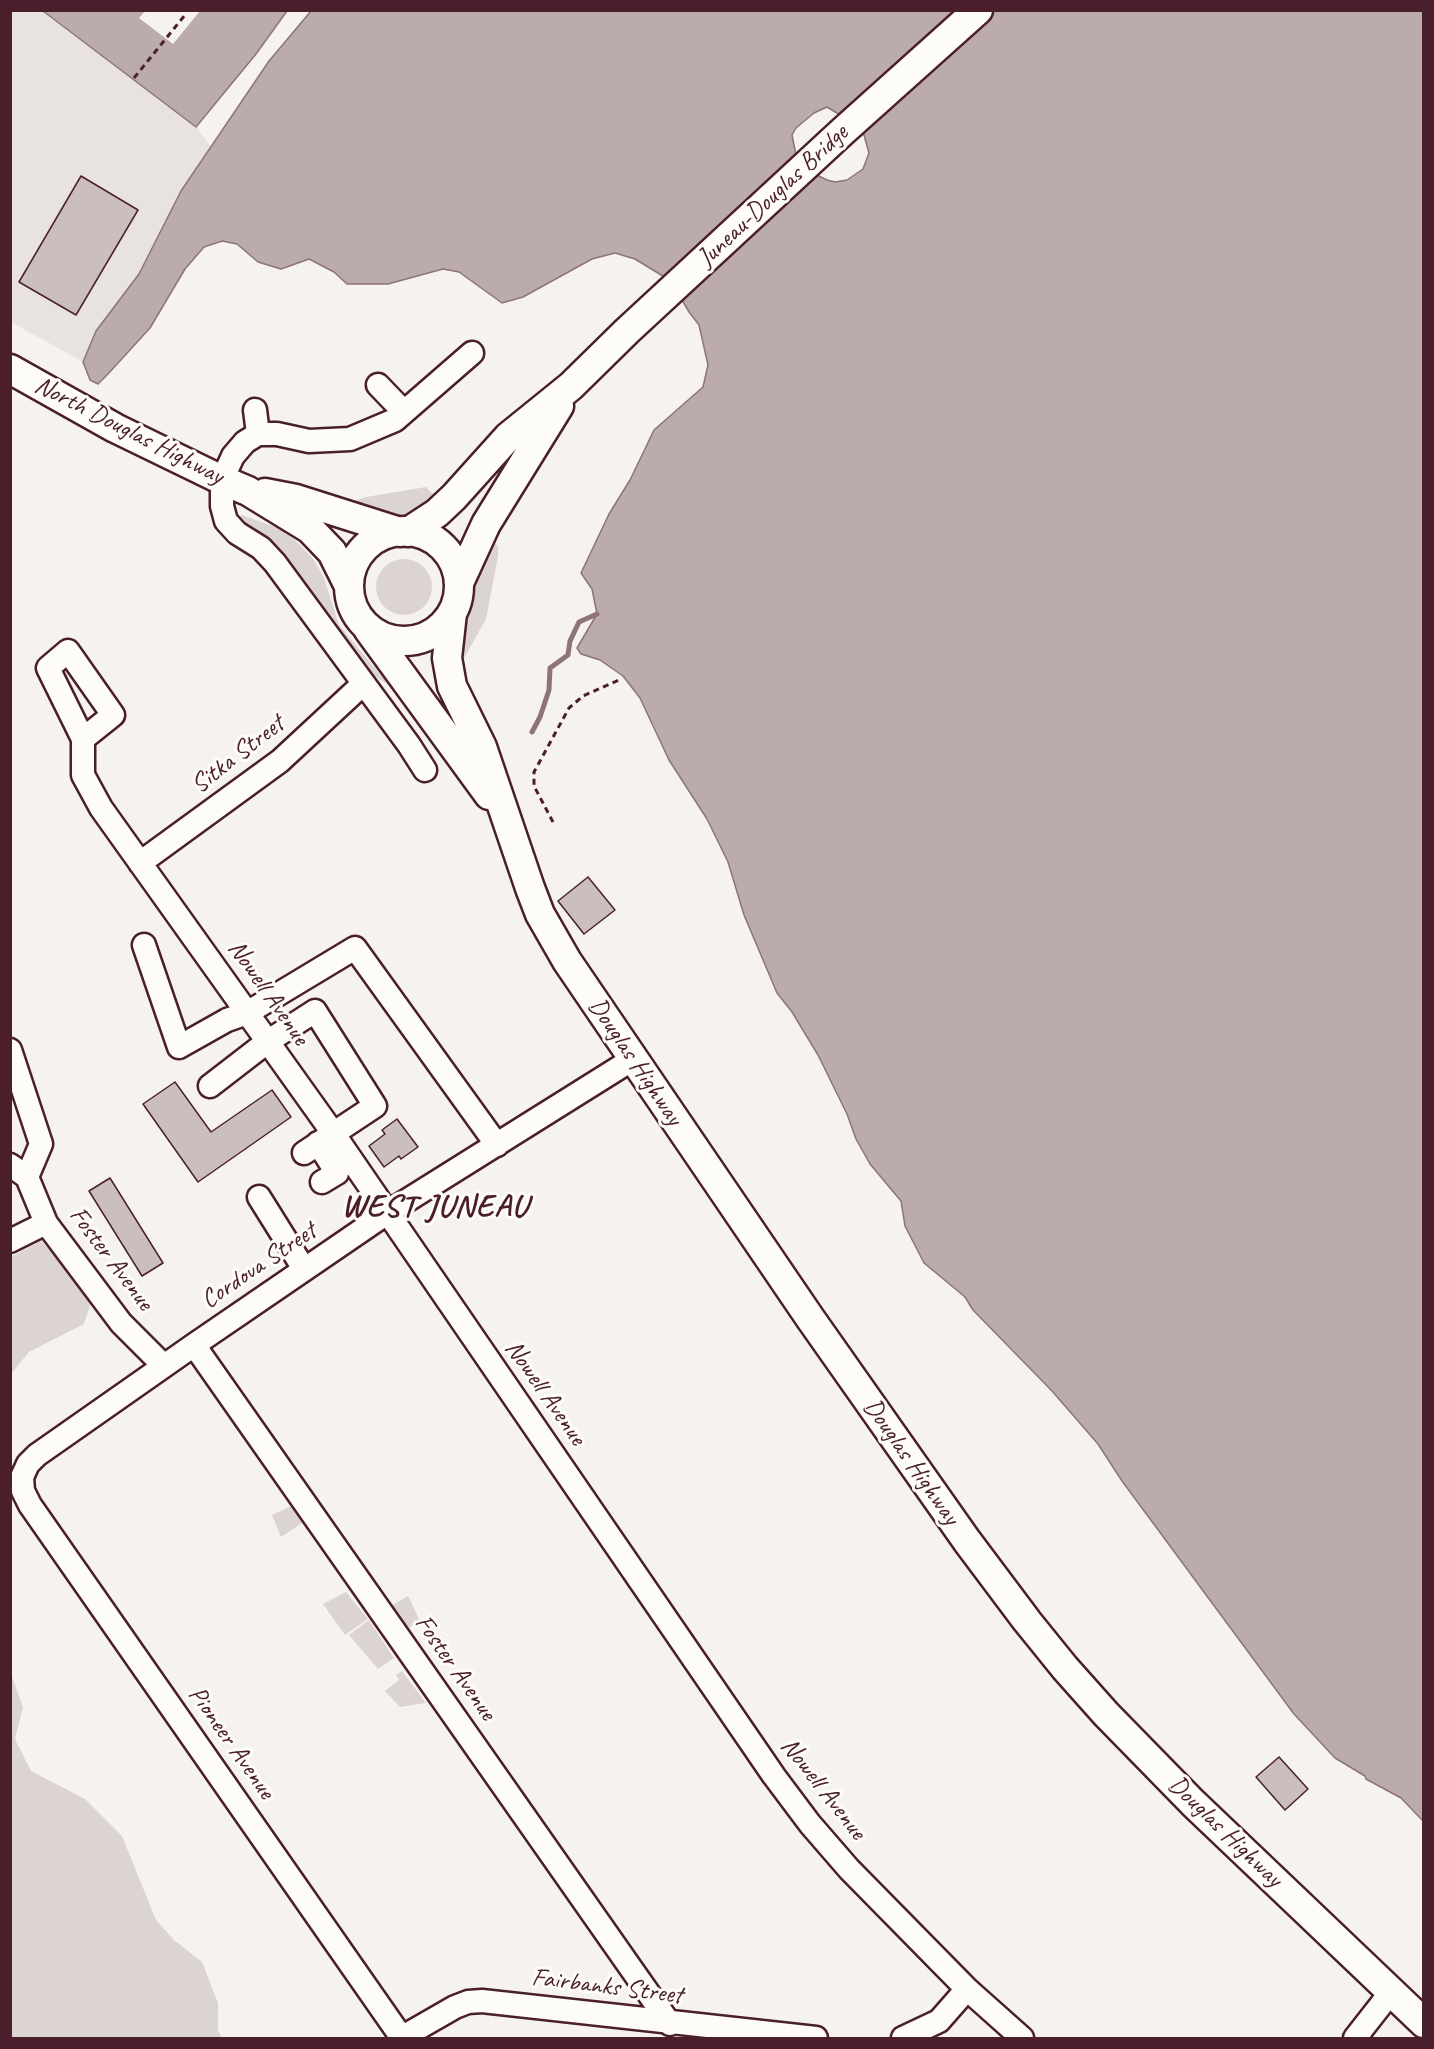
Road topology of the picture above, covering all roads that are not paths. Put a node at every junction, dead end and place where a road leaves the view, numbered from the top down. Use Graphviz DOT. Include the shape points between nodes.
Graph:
graph roads {
  1 [pos="978,10"];
  2 [pos="472,352"];
  3 [pos="10,369"];
  4 [pos="378,385"];
  5 [pos="571,386"];
  6 [pos="255,410"];
  7 [pos="404,412"];
  8 [pos="258,434"];
  9 [pos="235,485"];
  10 [pos="404,532"];
  11 [pos="459,583"];
  12 [pos="349,586"];
  13 [pos="452,613"];
  14 [pos="367,627"];
  15 [pos="363,684"];
  16 [pos="83,739"];
  17 [pos="424,770"];
  18 [pos="508,821"];
  19 [pos="140,863"];
  20 [pos="144,945"];
  21 [pos="247,1013"];
  22 [pos="267,1042"];
  23 [pos="10,1050"];
  24 [pos="633,1059"];
  25 [pos="210,1086"];
  26 [pos="318,1143"];
  27 [pos="497,1145"];
  28 [pos="19,1171"];
  29 [pos="322,1182"];
  30 [pos="260,1197"];
  31 [pos="387,1213"];
  32 [pos="46,1222"];
  33 [pos="10,1241"];
  34 [pos="304,1269"];
  35 [pos="194,1345"];
  36 [pos="164,1366"];
  37 [pos="16,1474"];
  38 [pos="968,1989"];
  39 [pos="1391,1992"];
  40 [pos="1424,2023"];
  41 [pos="670,2024"];
  42 [pos="694,2032"];
  43 [pos="401,2038"];
  44 [pos="816,2038"];
  45 [pos="903,2038"];
  46 [pos="1022,2038"];
  47 [pos="1355,2038"];
  1 -- 5 [label="main road, Juneau-Douglas Bridge"];
  2 -- 7 [label="street"];
  3 -- 9 [label="main road, North Douglas Highway" via="115,428"];
  4 -- 7 [label="street"];
  5 -- 10 [label="main road" via="508,437 437,513"];
  5 -- 11 [label="main road" via="486,524"];
  6 -- 8 [label="street"];
  7 -- 8 [label="street" via="395,420 350,439 309,441"];
  8 -- 9 [label="street" via="233,456"];
  9 -- 10 [label="main road"];
  9 -- 12 [label="main road" via="310,529 332,552"];
  9 -- 15 [label="street" via="222,506 226,521 275,563"];
  10 -- 11 [label="main road" via="437,542 456,567"];
  10 -- 12 [label="main road" via="384,535 370,543 358,555"];
  11 -- 13 [label="main road"];
  12 -- 14 [label="main road" via="357,615"];
  13 -- 14 [label="main road" via="442,626 413,641 388,639"];
  13 -- 18 [label="main road, Douglas Highway" via="447,658 452,686 482,747"];
  14 -- 18 [label="main road"];
  15 -- 17 [label="street"];
  15 -- 19 [label="street, Sitka Street" via="280,761"];
  16 -- 19 [label="street, Nowell Avenue" via="83,775 100,808"];
  18 -- 24 [label="main road, Douglas Highway" via="540,914"];
  19 -- 21 [label="street, Nowell Avenue"];
  20 -- 21 [label="street" via="179,1047"];
  21 -- 22 [label="street, Nowell Avenue"];
  21 -- 27 [label="street" via="356,948"];
  22 -- 25 [label="street"];
  22 -- 26 [label="street, Nowell Avenue"];
  22 -- 26 [label="street" via="315,1011 375,1106"];
  23 -- 28 [label="street, Foster Avenue" via="41,1144"];
  24 -- 27 [label="street, Cordova Street"];
  24 -- 39 [label="main road, Douglas Highway" via="856,1384 1039,1637 1106,1714 1178,1787"];
  26 -- 29 [label="street" via="337,1173"];
  26 -- 31 [label="street, Nowell Avenue"];
  27 -- 31 [label="street, Cordova Street"];
  28 -- 32 [label="street, Foster Avenue"];
  30 -- 34 [label="street"];
  31 -- 34 [label="street, Cordova Street"];
  31 -- 38 [label="street, Nowell Avenue" via="774,1776 849,1869"];
  32 -- 33 [label="street"];
  32 -- 36 [label="street, Foster Avenue" via="121,1323"];
  34 -- 35 [label="street, Cordova Street"];
  35 -- 36 [label="street, Cordova Street"];
  35 -- 41 [label="street, Foster Avenue"];
  36 -- 37 [label="street, Cordova Street"];
  37 -- 43 [label="street, Pioneer Avenue" via="30,1505"];
  38 -- 45 [label="street" via="939,2021"];
  38 -- 46 [label="street, Nowell Avenue"];
  39 -- 40 [label="main road, Douglas Highway"];
  39 -- 47 [label="street"];
  41 -- 42 [label="street, Fairbanks Street"];
  41 -- 43 [label="street, Fairbanks Street" via="482,2001 455,2007"];
  42 -- 44 [label="street, Fairbanks Street"];
}
